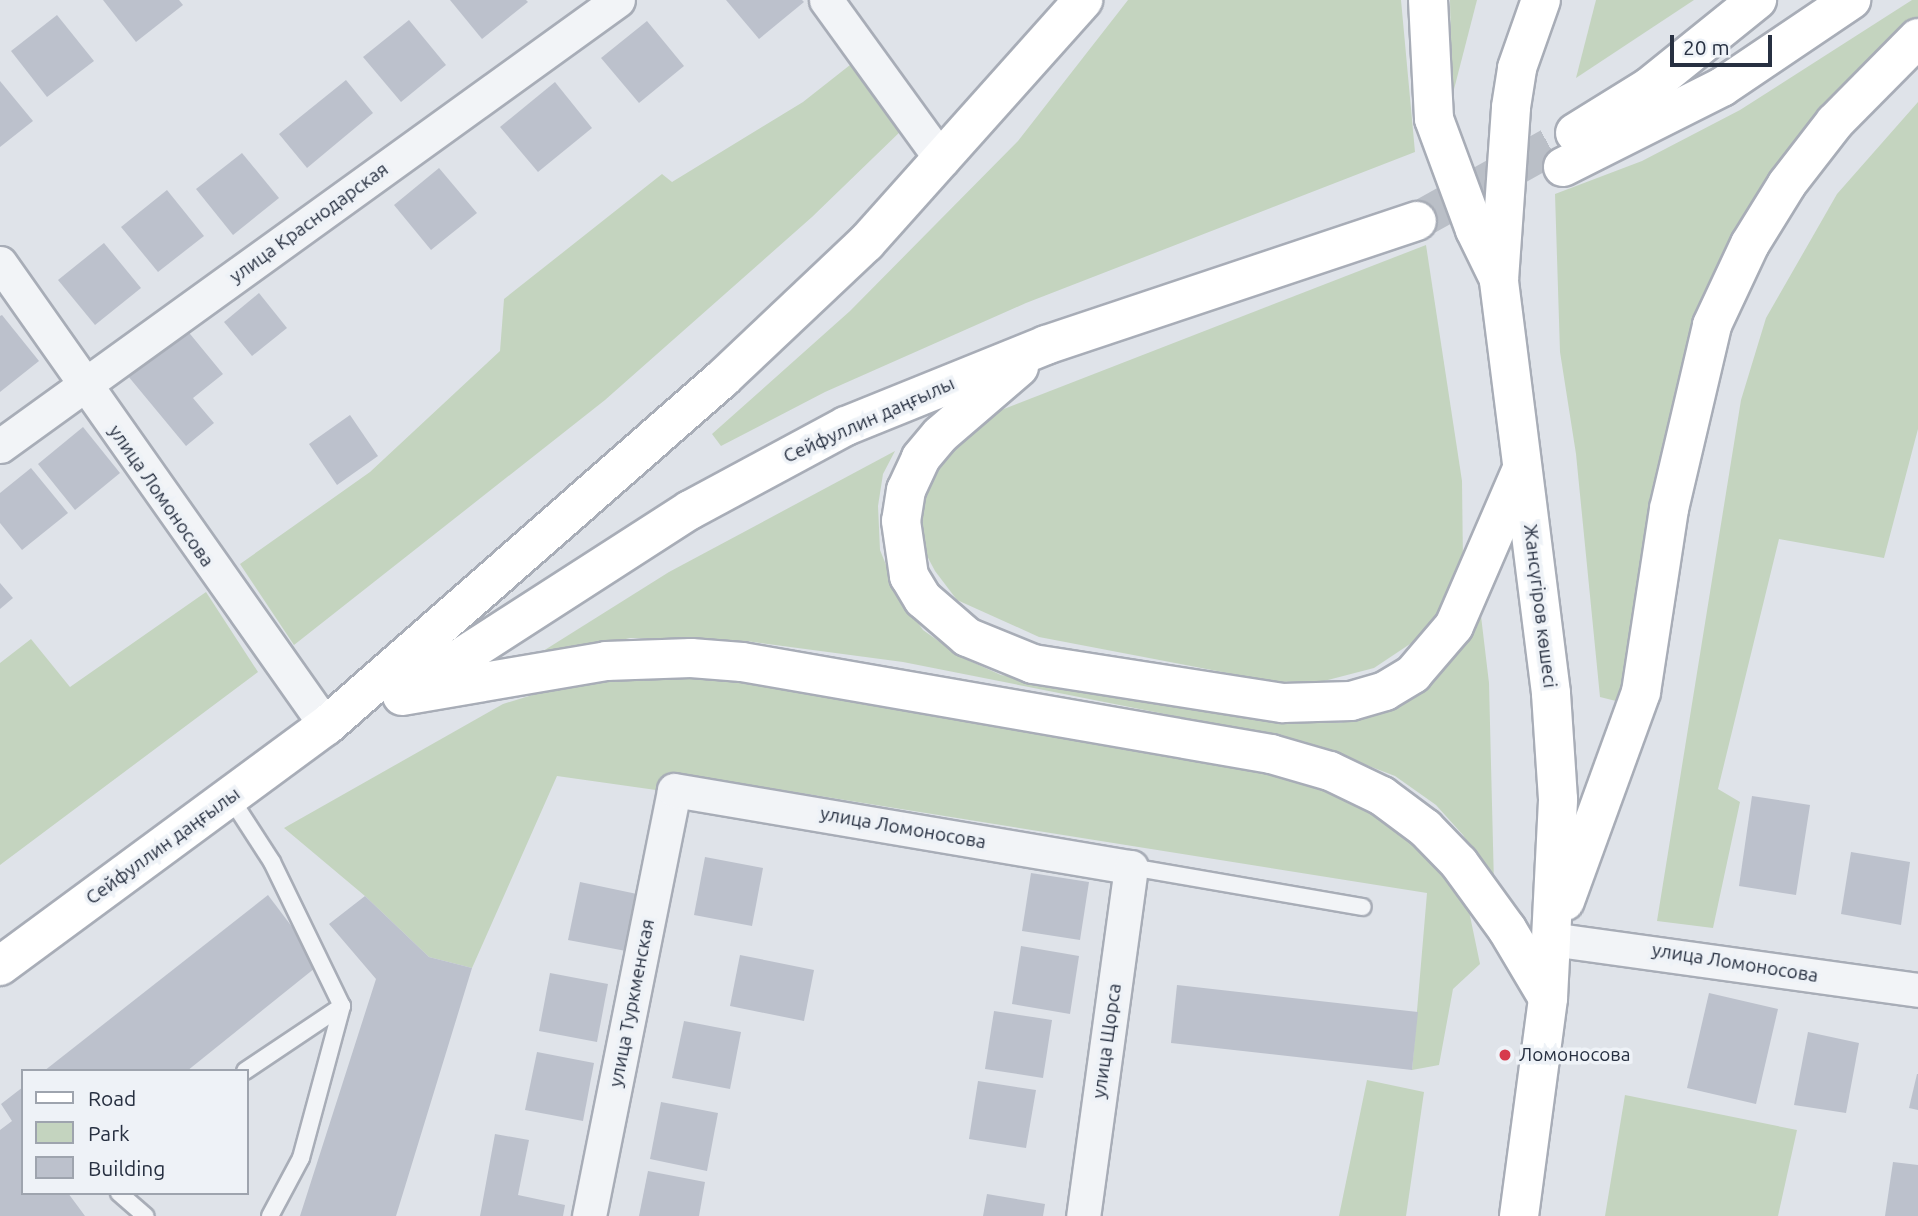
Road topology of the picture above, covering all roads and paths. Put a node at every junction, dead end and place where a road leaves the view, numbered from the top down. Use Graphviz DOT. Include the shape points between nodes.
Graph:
graph roads {
  1 [pos="618,0"];
  2 [pos="826,0"];
  3 [pos="1083,0"];
  4 [pos="1428,0"];
  5 [pos="1541,0"];
  6 [pos="1757,0"];
  7 [pos="1851,0"];
  8 [pos="1918,38"];
  9 [pos="942,160"];
  10 [pos="1417,221"];
  11 [pos="0,263"];
  12 [pos="1499,280"];
  13 [pos="1046,345"];
  14 [pos="83,386"];
  15 [pos="0,446"];
  16 [pos="1522,469"];
  17 [pos="402,696"];
  18 [pos="326,726"];
  19 [pos="674,790"];
  20 [pos="229,797"];
  21 [pos="1131,867"];
  22 [pos="1363,907"];
  23 [pos="1551,939"];
  24 [pos="0,966"];
  25 [pos="1918,990"];
  26 [pos="1548,998"];
  27 [pos="342,1006"];
  28 [pos="248,1069"];
  29 [pos="120,1195"];
  30 [pos="145,1216"];
  31 [pos="270,1216"];
  32 [pos="589,1216"];
  33 [pos="1083,1216"];
  34 [pos="1519,1216"];
  1 -- 14 [label="street, улица Краснодарская"];
  2 -- 9 [label="street"];
  3 -- 9 [label="main road, Сейфуллин даңғылы"];
  4 -- 12 [label="main road" via="1434,119 1475,230"];
  5 -- 12 [label="main road, Жансүгіров көшесі" via="1517,68 1513,94"];
  6 -- 7 [label="main road" via="1569,150 1722,87"];
  8 -- 23 [label="main road" via="1835,122 1787,184 1750,244 1712,325 1669,509 1642,692"];
  9 -- 18 [label="main road, Сейфуллин даңғылы" via="866,243 723,378"];
  10 -- 13 [label="main road, Сейфуллин даңғылы"];
  11 -- 14 [label="street, улица Ломоносова"];
  12 -- 16 [label="main road, Жансүгіров көшесі"];
  13 -- 16 [label="main road" via="928,450 906,490 901,521 909,576 923,599 967,637 1033,664 1283,703 1351,701 1385,691 1413,674 1454,626"];
  13 -- 17 [label="main road, Сейфуллин даңғылы" via="846,426 762,469"];
  14 -- 15 [label="street, улица Краснодарская"];
  14 -- 18 [label="street, улица Ломоносова"];
  16 -- 23 [label="main road, Жансүгіров көшесі" via="1551,693 1558,799"];
  17 -- 18 [label="main road, Сейфуллин даңғылы"];
  17 -- 26 [label="main road" via="606,661 691,658 742,662 1271,754 1331,771 1382,796 1425,828 1458,863 1507,929"];
  18 -- 20 [label="main road, Сейфуллин даңғылы"];
  19 -- 21 [label="street, улица Ломоносова"];
  19 -- 32 [label="street, улица Туркменская"];
  20 -- 24 [label="main road, Сейфуллин даңғылы"];
  20 -- 27 [label="lane" via="272,862"];
  21 -- 22 [label="lane"];
  21 -- 33 [label="street, улица Щорса"];
  23 -- 25 [label="street, улица Ломоносова"];
  23 -- 26 [label="main road, Жансүгіров көшесі"];
  26 -- 34 [label="main road, Жансүгіров көшесі"];
  27 -- 28 [label="lane"];
  27 -- 31 [label="lane" via="301,1158"];
  29 -- 30 [label="lane"];
}
